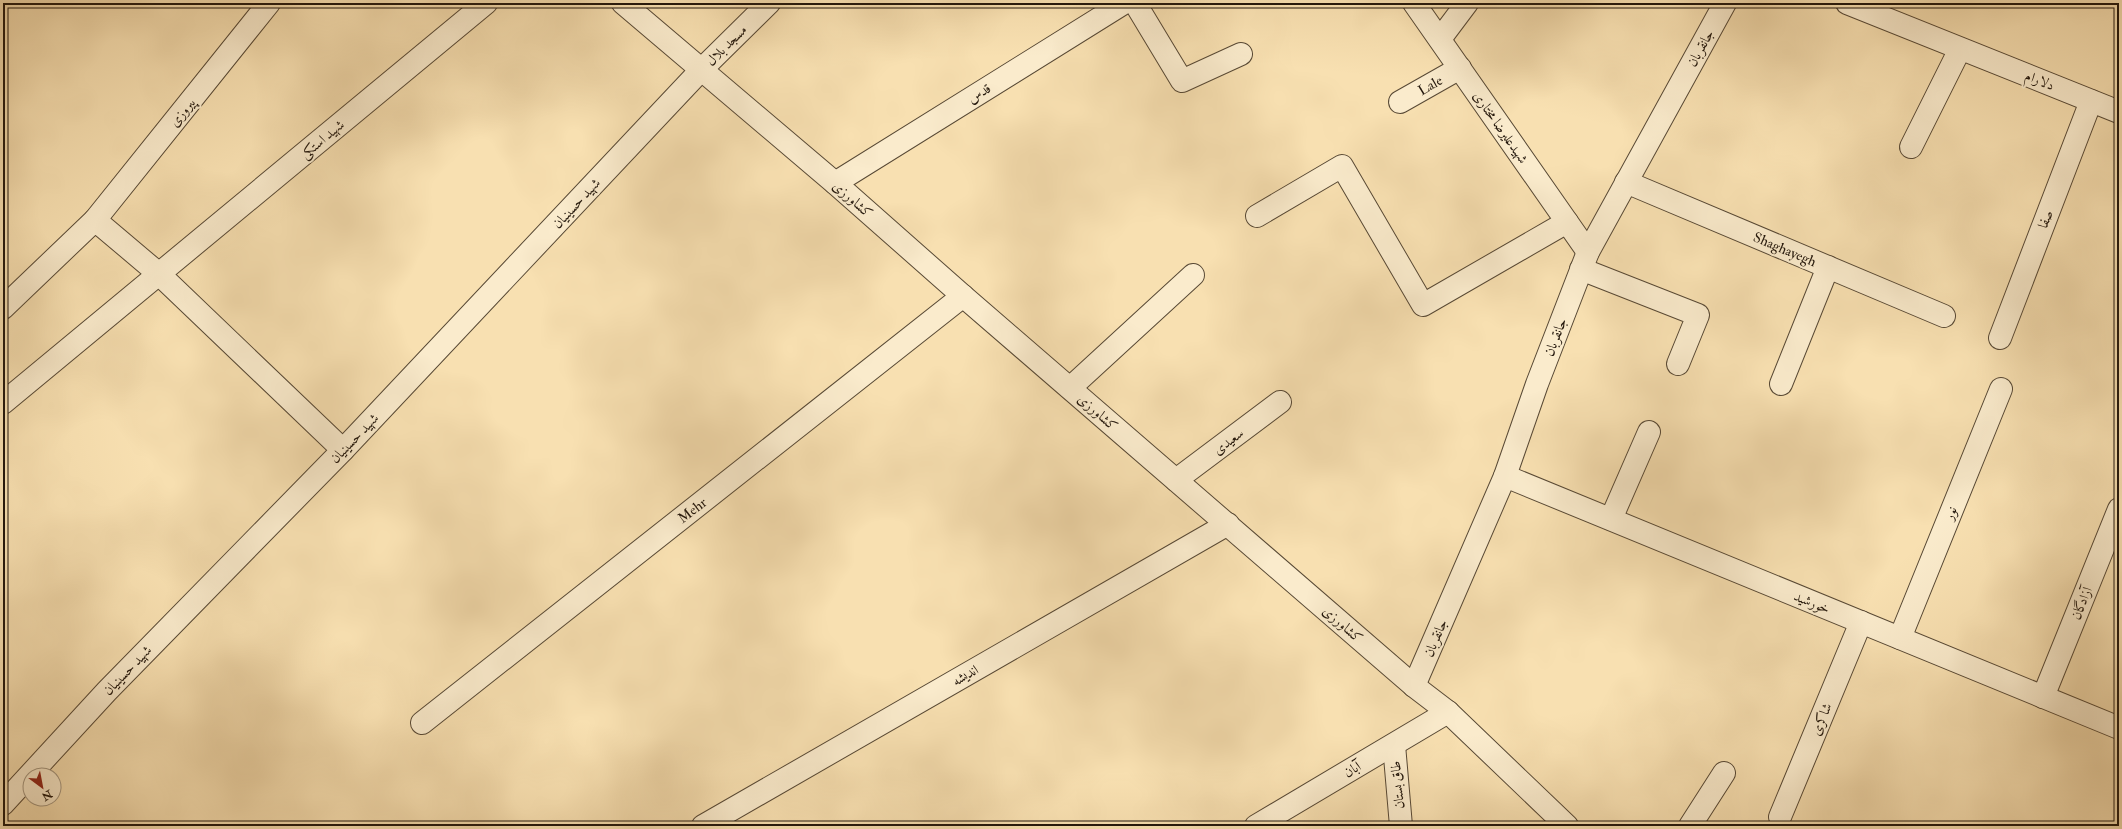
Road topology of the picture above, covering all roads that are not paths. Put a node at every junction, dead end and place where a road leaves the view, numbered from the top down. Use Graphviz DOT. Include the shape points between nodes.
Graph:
graph roads {
  1 [pos="269,3"];
  2 [pos="486,3"];
  3 [pos="623,3"];
  4 [pos="769,3"];
  5 [pos="1124,3"];
  6 [pos="1135,3"];
  7 [pos="1414,3"];
  8 [pos="1467,3"];
  9 [pos="1725,3"];
  10 [pos="1847,3"];
  11 [pos="1440,39"];
  12 [pos="1960,48"];
  13 [pos="1241,54"];
  14 [pos="1460,68"];
  15 [pos="701,70"];
  16 [pos="2091,101"];
  17 [pos="1400,102"];
  18 [pos="2119,112"];
  19 [pos="1911,147"];
  20 [pos="1626,182"];
  21 [pos="835,183"];
  22 [pos="1257,216"];
  23 [pos="95,220"];
  24 [pos="1567,222"];
  25 [pos="1584,260"];
  26 [pos="1828,266"];
  27 [pos="159,274"];
  28 [pos="1193,275"];
  29 [pos="963,296"];
  30 [pos="3,308"];
  31 [pos="1944,316"];
  32 [pos="2000,338"];
  33 [pos="1678,364"];
  34 [pos="1781,384"];
  35 [pos="1070,388"];
  36 [pos="2001,389"];
  37 [pos="1280,402"];
  38 [pos="3,403"];
  39 [pos="1649,432"];
  40 [pos="343,450"];
  41 [pos="1505,476"];
  42 [pos="1176,480"];
  43 [pos="2119,510"];
  44 [pos="1611,519"];
  45 [pos="1228,524"];
  46 [pos="1861,622"];
  47 [pos="1900,638"];
  48 [pos="1414,686"];
  49 [pos="2043,697"];
  50 [pos="1448,712"];
  51 [pos="422,724"];
  52 [pos="2119,728"];
  53 [pos="1394,745"];
  54 [pos="1724,773"];
  55 [pos="3,804"];
  56 [pos="1780,816"];
  57 [pos="703,826"];
  58 [pos="1256,826"];
  59 [pos="1401,826"];
  60 [pos="1567,826"];
  61 [pos="1690,826"];
  1 -- 23 [label="street, پیروزی"];
  2 -- 27 [label="street, شهید استکی"];
  3 -- 15 [label="street, کشاورزی"];
  4 -- 15 [label="street, مسجد بلال"];
  5 -- 21 [label="street, قدس"];
  6 -- 13 [label="street" via="1182,80"];
  7 -- 11 [label="street, شهیدعلیرضا مختاری"];
  8 -- 11 [label="street"];
  9 -- 20 [label="street, جانقربان"];
  10 -- 12 [label="street, دلارام"];
  11 -- 14 [label="street, شهیدعلیرضا مختاری"];
  12 -- 16 [label="street, دلارام"];
  12 -- 19 [label="street"];
  14 -- 17 [label="street, Lale"];
  14 -- 24 [label="street, شهیدعلیرضا مختاری"];
  15 -- 21 [label="street, کشاورزی"];
  15 -- 40 [label="street, شهید حسینیان"];
  16 -- 18 [label="street, دلارام"];
  16 -- 32 [label="street, صفا"];
  20 -- 25 [label="street, جانقربان"];
  20 -- 26 [label="street, Shaghayegh"];
  21 -- 29 [label="street, کشاورزی"];
  22 -- 24 [label="street" via="1342,166 1423,306"];
  23 -- 27 [label="street"];
  23 -- 30 [label="street, پیروزی"];
  24 -- 25 [label="street, شهیدعلیرضا مختاری"];
  25 -- 33 [label="street" via="1698,315"];
  25 -- 41 [label="street, جانقربان"];
  26 -- 31 [label="street, Shaghayegh"];
  26 -- 34 [label="street"];
  27 -- 38 [label="street, شهید استکی"];
  27 -- 40 [label="street"];
  28 -- 35 [label="street"];
  29 -- 35 [label="street, کشاورزی"];
  29 -- 51 [label="street, Mehr"];
  35 -- 42 [label="street, کشاورزی"];
  36 -- 47 [label="street, نور"];
  37 -- 42 [label="street, سعیدی"];
  39 -- 44 [label="street"];
  40 -- 55 [label="street, شهید حسینیان" via="107,691"];
  41 -- 44 [label="street, خورشید"];
  41 -- 48 [label="street, جانقربان"];
  42 -- 45 [label="street, کشاورزی"];
  43 -- 49 [label="street, آزادگان"];
  44 -- 46 [label="street, خورشید"];
  45 -- 48 [label="street, کشاورزی"];
  45 -- 57 [label="street, اندیشه"];
  46 -- 47 [label="street, خورشید"];
  46 -- 56 [label="street, شاکری"];
  47 -- 49 [label="street, خورشید"];
  48 -- 50 [label="street, کشاورزی"];
  49 -- 52 [label="street, خورشید"];
  50 -- 53 [label="street, آبان"];
  50 -- 60 [label="street, کشاورزی"];
  53 -- 58 [label="street, آبان"];
  53 -- 59 [label="street, طاق بستان"];
  54 -- 61 [label="street"];
}
